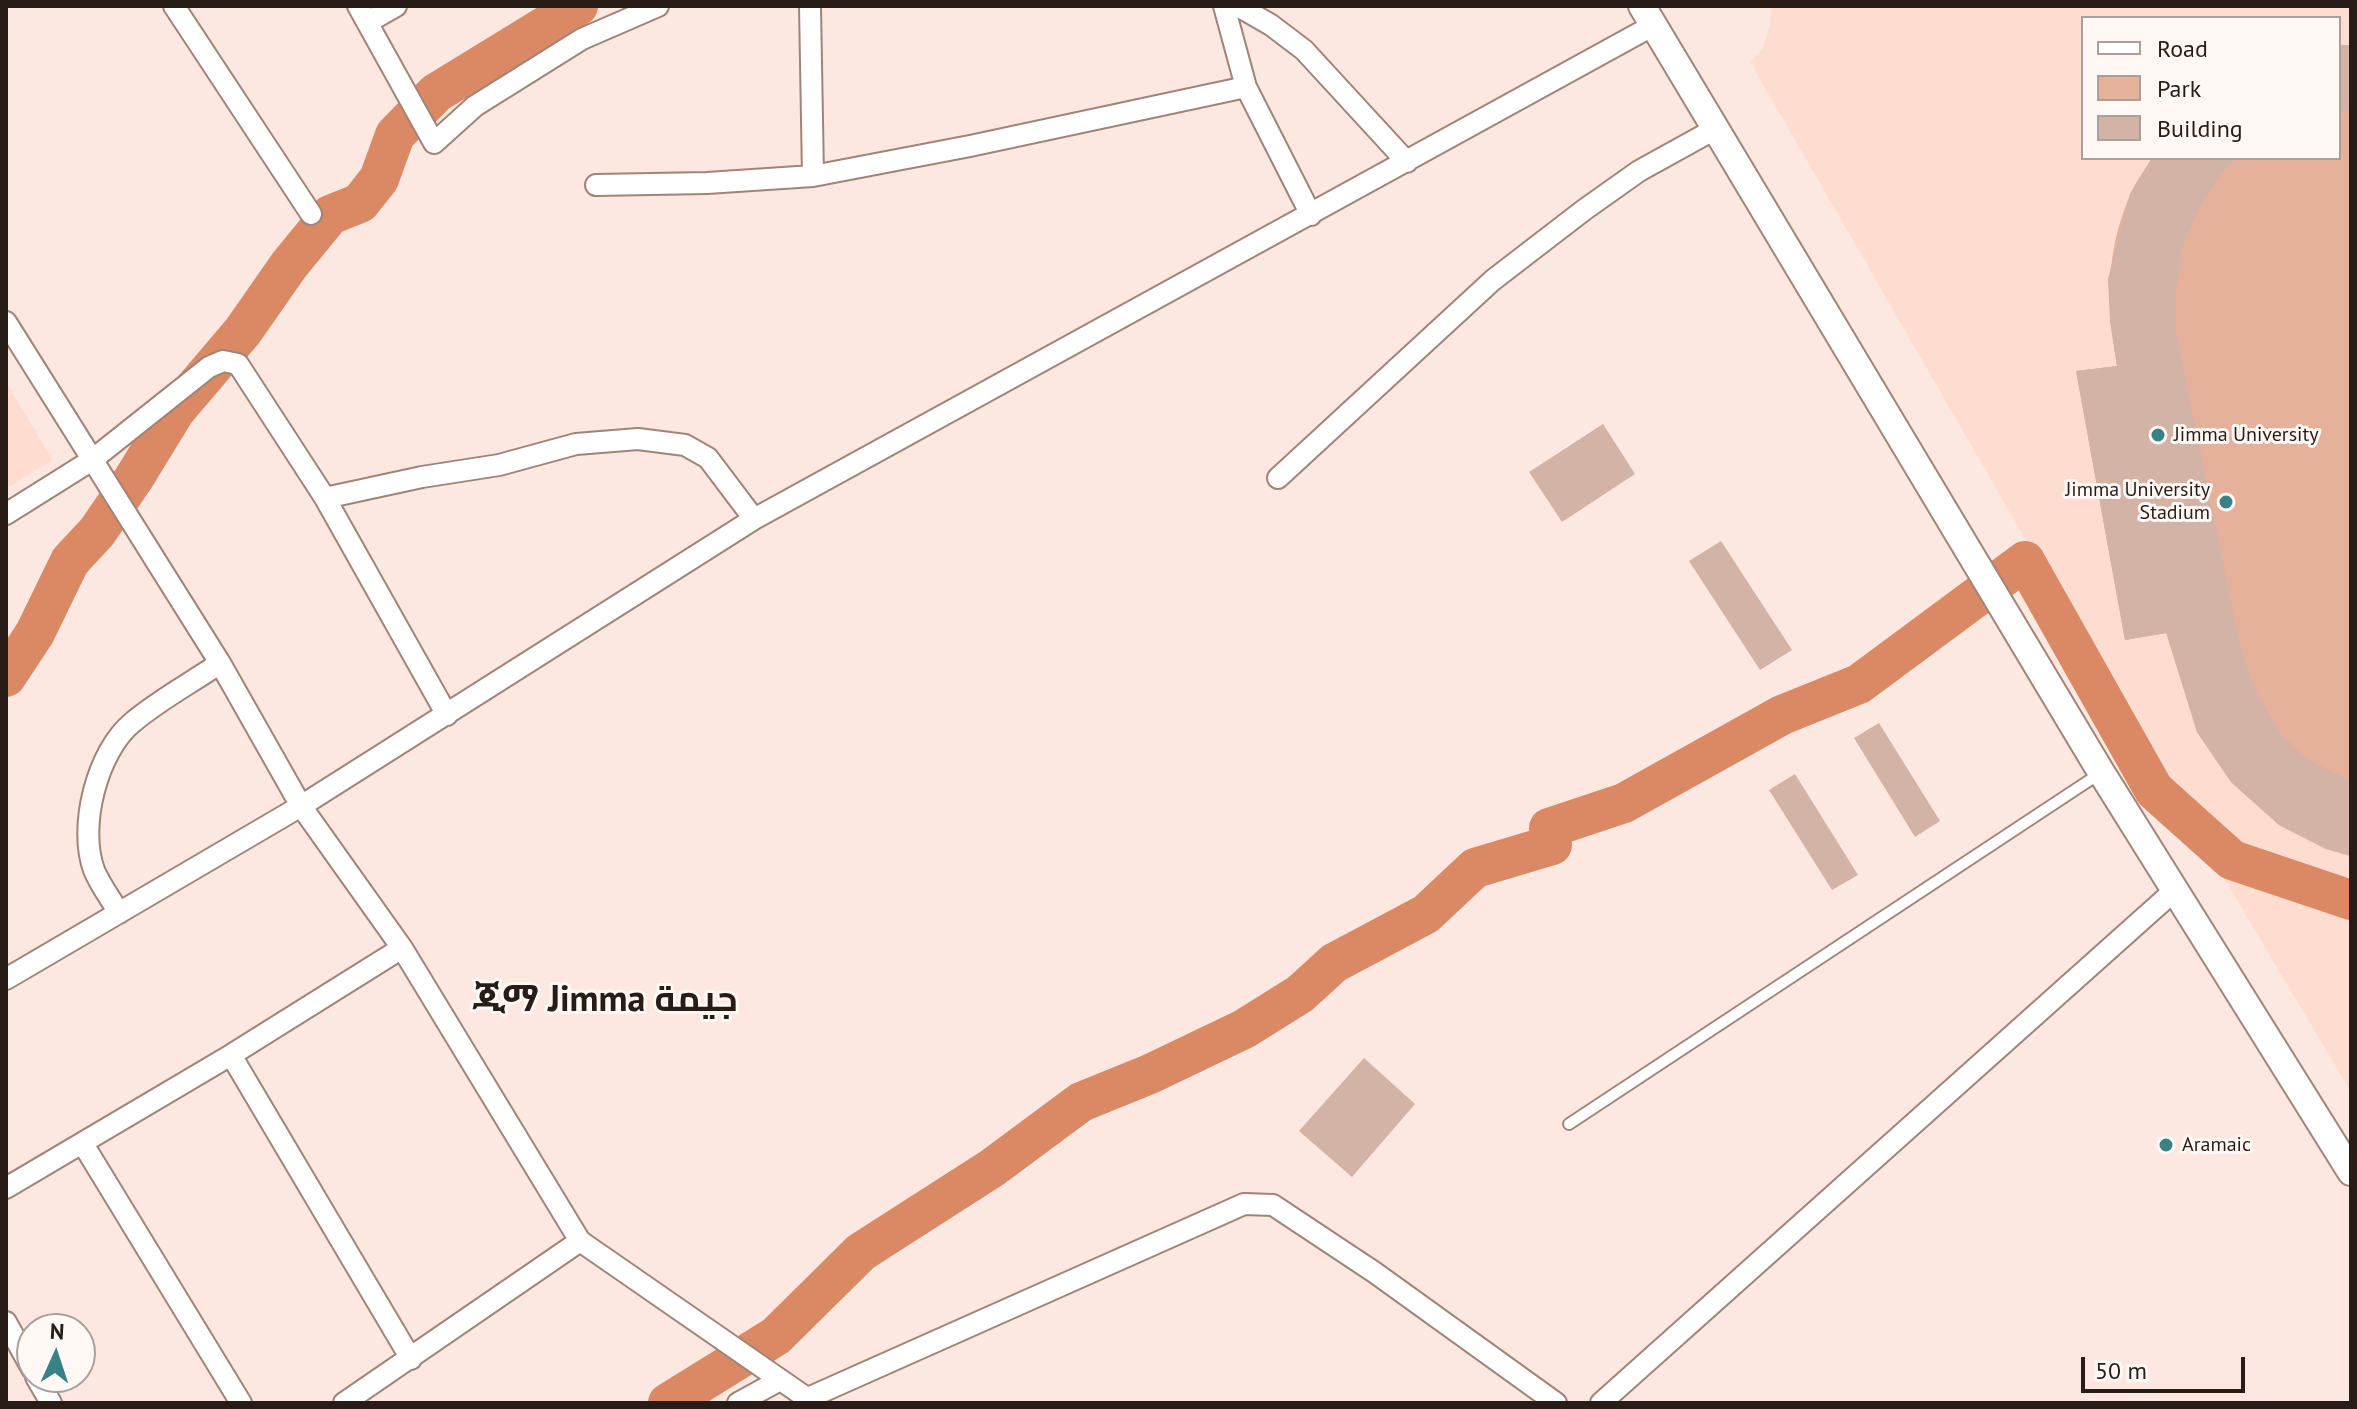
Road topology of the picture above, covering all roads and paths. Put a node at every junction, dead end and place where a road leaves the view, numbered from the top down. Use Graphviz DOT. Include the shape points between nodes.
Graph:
graph roads {
  1 [pos="174,6"];
  2 [pos="396,6"];
  3 [pos="658,6"];
  4 [pos="810,6"];
  5 [pos="1224,6"];
  6 [pos="1238,6"];
  7 [pos="363,14"];
  8 [pos="1647,16"];
  9 [pos="1246,87"];
  10 [pos="1715,129"];
  11 [pos="1407,162"];
  12 [pos="813,176"];
  13 [pos="596,185"];
  14 [pos="311,214"];
  15 [pos="1311,215"];
  16 [pos="6,322"];
  17 [pos="92,460"];
  18 [pos="1278,478"];
  19 [pos="325,498"];
  20 [pos="6,514"];
  21 [pos="754,519"];
  22 [pos="220,663"];
  23 [pos="447,715"];
  24 [pos="2101,772"];
  25 [pos="301,806"];
  26 [pos="2174,891"];
  27 [pos="119,913"];
  28 [pos="402,948"];
  29 [pos="6,979"];
  30 [pos="231,1055"];
  31 [pos="1569,1124"];
  32 [pos="83,1144"];
  33 [pos="2351,1172"];
  34 [pos="6,1188"];
  35 [pos="580,1241"];
  36 [pos="6,1322"];
  37 [pos="16,1340"];
  38 [pos="411,1359"];
  39 [pos="780,1380"];
  40 [pos="810,1401"];
  41 [pos="241,1403"];
  42 [pos="344,1403"];
  43 [pos="738,1403"];
  44 [pos="1556,1403"];
  45 [pos="1601,1403"];
  1 -- 14 [label="street"];
  2 -- 7 [label="street"];
  3 -- 7 [label="street" via="582,39 475,106 434,143"];
  4 -- 12 [label="street"];
  5 -- 9 [label="street"];
  6 -- 11 [label="street" via="1304,50"];
  8 -- 10 [label="street"];
  8 -- 11 [label="street"];
  9 -- 12 [label="street"];
  9 -- 15 [label="street"];
  10 -- 18 [label="street" via="1639,171 1493,280"];
  10 -- 24 [label="street"];
  11 -- 15 [label="street"];
  12 -- 13 [label="street"];
  15 -- 21 [label="street"];
  16 -- 17 [label="street"];
  17 -- 19 [label="street" via="216,364 238,364"];
  17 -- 20 [label="street"];
  17 -- 22 [label="street"];
  19 -- 21 [label="street" via="499,465 576,444 638,439 685,445 708,458"];
  19 -- 23 [label="street"];
  21 -- 23 [label="street"];
  22 -- 25 [label="street"];
  22 -- 27 [label="street" via="131,723 102,769 88,814 88,845 94,871"];
  23 -- 25 [label="street"];
  24 -- 26 [label="street"];
  24 -- 31 [label="lane"];
  25 -- 27 [label="street"];
  25 -- 28 [label="street"];
  26 -- 33 [label="street"];
  26 -- 45 [label="street"];
  27 -- 29 [label="street"];
  28 -- 30 [label="street"];
  28 -- 35 [label="street"];
  30 -- 32 [label="street"];
  30 -- 38 [label="street"];
  32 -- 34 [label="street"];
  32 -- 41 [label="street"];
  35 -- 38 [label="street"];
  35 -- 39 [label="street"];
  36 -- 37 [label="street"];
  38 -- 42 [label="street"];
  39 -- 40 [label="street"];
  39 -- 43 [label="street"];
  40 -- 44 [label="street" via="1244,1204 1258,1203 1273,1205 1324,1239"];
}
